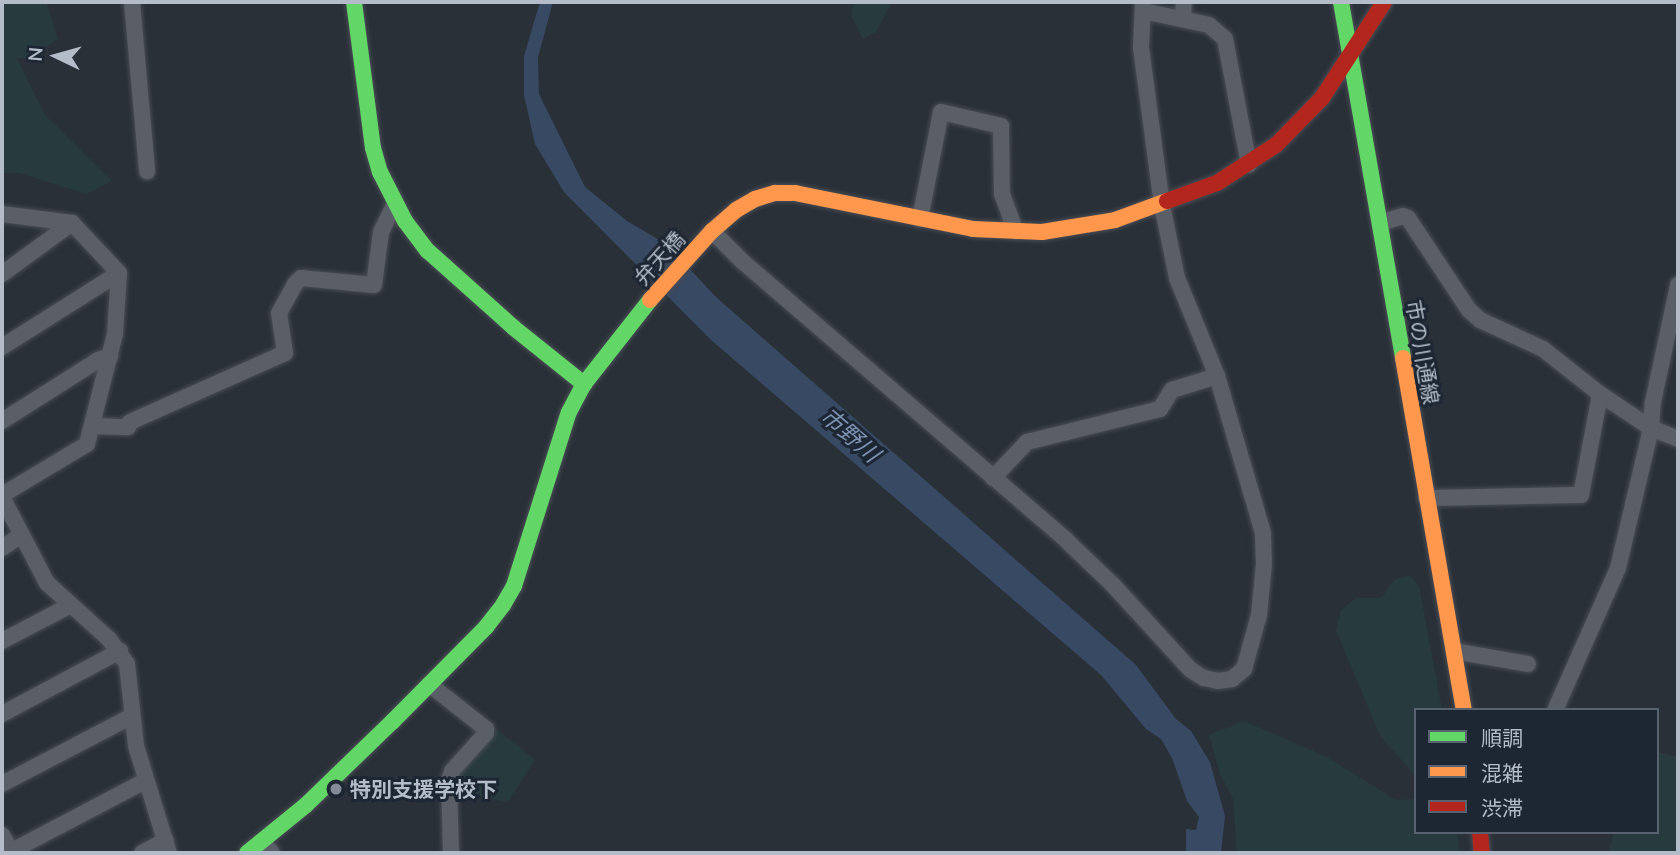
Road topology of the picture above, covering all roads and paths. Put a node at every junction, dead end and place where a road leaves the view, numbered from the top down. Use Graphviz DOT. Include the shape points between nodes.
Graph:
graph roads {
  1 [pos="132,2"];
  2 [pos="354,2"];
  3 [pos="1184,2"];
  4 [pos="1341,2"];
  5 [pos="1384,2"];
  6 [pos="1143,6"];
  7 [pos="1183,19"];
  8 [pos="1350,52"];
  9 [pos="1249,165"];
  10 [pos="147,171"];
  11 [pos="395,203"];
  12 [pos="1162,205"];
  13 [pos="2,214"];
  14 [pos="920,219"];
  15 [pos="72,223"];
  16 [pos="1380,223"];
  17 [pos="712,231"];
  18 [pos="1016,232"];
  19 [pos="119,273"];
  20 [pos="2,274"];
  21 [pos="1678,285"];
  22 [pos="2,347"];
  23 [pos="110,356"];
  24 [pos="1217,376"];
  25 [pos="584,384"];
  26 [pos="1600,394"];
  27 [pos="2,421"];
  28 [pos="93,426"];
  29 [pos="1651,428"];
  30 [pos="1678,439"];
  31 [pos="993,478"];
  32 [pos="2,496"];
  33 [pos="1426,499"];
  34 [pos="22,535"];
  35 [pos="2,548"];
  36 [pos="71,605"];
  37 [pos="2,641"];
  38 [pos="120,651"];
  39 [pos="1454,651"];
  40 [pos="1528,664"];
  41 [pos="429,684"];
  42 [pos="1464,708"];
  43 [pos="1556,708"];
  44 [pos="2,714"];
  45 [pos="132,716"];
  46 [pos="145,781"];
  47 [pos="2,784"];
  48 [pos="1480,834"];
  49 [pos="2,835"];
  50 [pos="168,847"];
  51 [pos="267,848"];
  52 [pos="10,853"];
  53 [pos="142,853"];
  54 [pos="247,853"];
  55 [pos="452,853"];
  56 [pos="1482,853"];
  1 -- 10 [label="street"];
  2 -- 11 [label="street" via="368,122 380,172"];
  3 -- 7 [label="street"];
  4 -- 8 [label="street, 市の川通線"];
  5 -- 8 [label="street, 弁天橋"];
  6 -- 7 [label="street"];
  6 -- 12 [label="street" via="1141,47"];
  7 -- 9 [label="street" via="1209,25 1225,39"];
  8 -- 9 [label="street, 弁天橋" via="1322,98 1276,145"];
  8 -- 16 [label="street, 市の川通線"];
  9 -- 12 [label="street, 弁天橋"];
  11 -- 25 [label="street" via="428,251"];
  11 -- 28 [label="street" via="381,232 374,285 301,278 295,284 279,313 285,353 130,422 128,427"];
  12 -- 18 [label="street, 弁天橋" via="1082,228"];
  12 -- 24 [label="street" via="1177,278"];
  13 -- 15 [label="street"];
  14 -- 17 [label="street, 弁天橋" via="775,193 736,210"];
  14 -- 18 [label="street, 弁天橋"];
  14 -- 18 [label="street" via="941,112 1001,126 1002,194"];
  15 -- 19 [label="street"];
  15 -- 20 [label="street"];
  16 -- 26 [label="street" via="1408,218 1469,310 1480,320 1543,349"];
  16 -- 33 [label="street, 市の川通線"];
  17 -- 25 [label="street, 弁天橋" via="637,314"];
  17 -- 31 [label="street"];
  19 -- 22 [label="street"];
  19 -- 23 [label="street"];
  21 -- 29 [label="street"];
  23 -- 27 [label="street"];
  23 -- 28 [label="street"];
  24 -- 31 [label="street" via="1172,390 1160,409 1027,442"];
  24 -- 31 [label="street" via="1263,533 1259,615 1244,668 1233,678 1218,681 1191,670 1113,585"];
  25 -- 41 [label="street, 弁天橋" via="569,412 514,586 486,627"];
  26 -- 29 [label="street"];
  26 -- 33 [label="street" via="1581,495"];
  28 -- 32 [label="street" via="87,444"];
  29 -- 30 [label="street"];
  29 -- 43 [label="street" via="1618,568"];
  32 -- 34 [label="street"];
  33 -- 39 [label="street, 市の川通線"];
  34 -- 35 [label="street"];
  34 -- 36 [label="street" via="47,583"];
  36 -- 37 [label="street"];
  36 -- 38 [label="street"];
  38 -- 44 [label="street"];
  38 -- 45 [label="street" via="130,680"];
  39 -- 40 [label="street"];
  39 -- 42 [label="street, 市の川通線"];
  41 -- 51 [label="street, 弁天橋"];
  41 -- 55 [label="street" via="486,729 449,781"];
  45 -- 46 [label="street"];
  45 -- 47 [label="street"];
  46 -- 50 [label="street"];
  46 -- 52 [label="street"];
  48 -- 56 [label="street"];
  49 -- 52 [label="street"];
  50 -- 53 [label="street"];
  51 -- 54 [label="street, 弁天橋"];
}
